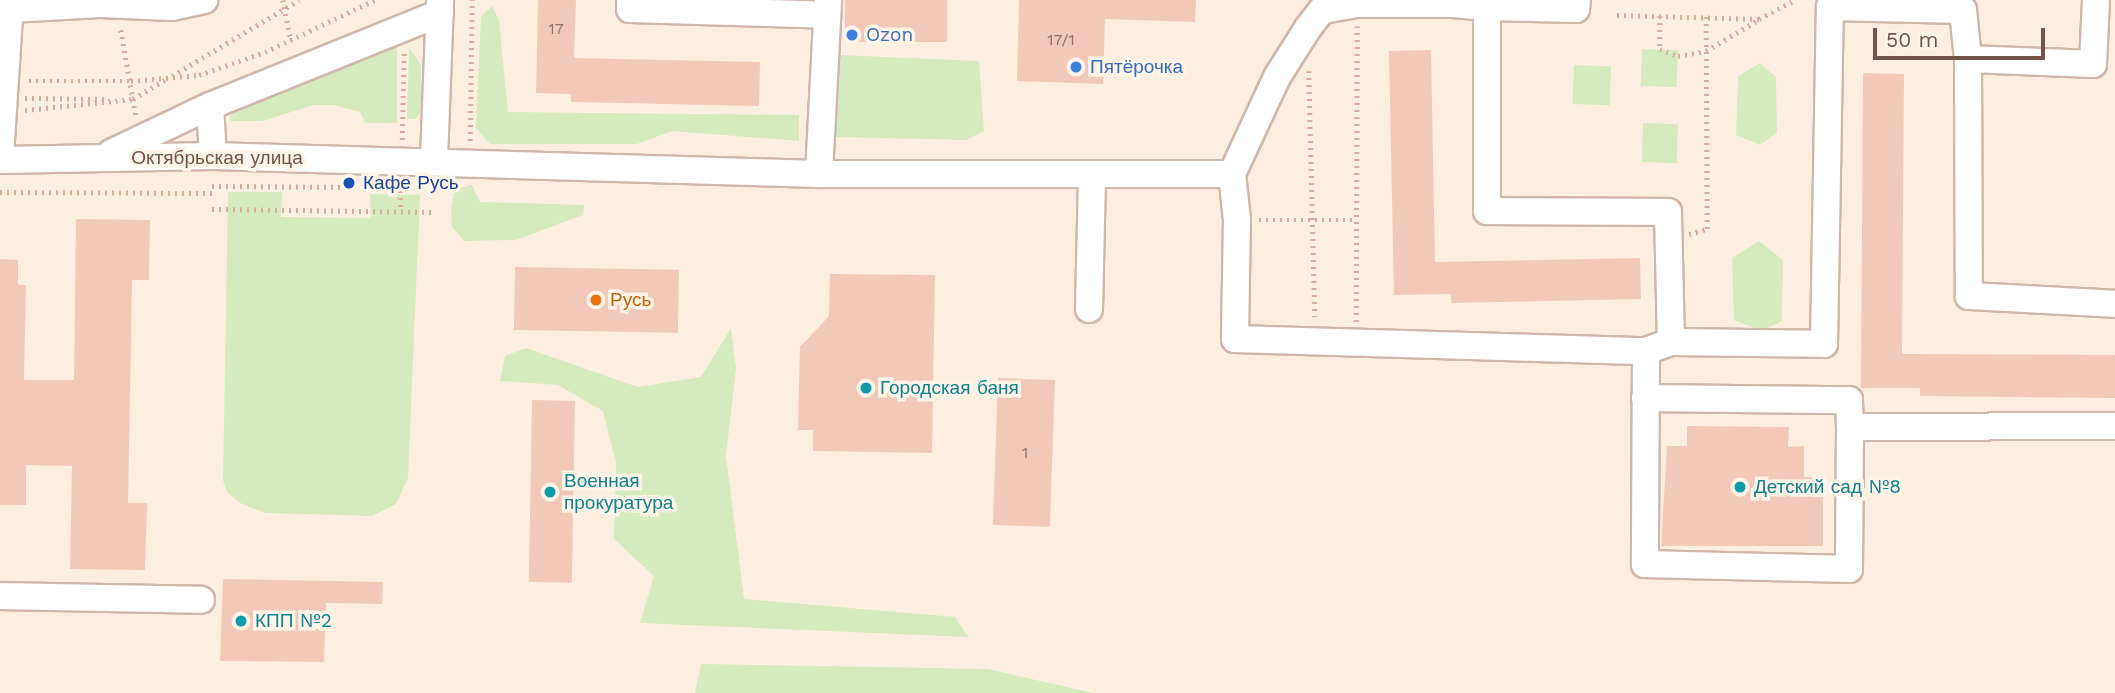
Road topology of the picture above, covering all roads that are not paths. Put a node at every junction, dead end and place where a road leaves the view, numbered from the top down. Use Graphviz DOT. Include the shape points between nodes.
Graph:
graph roads {
  1 [pos="204,0"];
  2 [pos="630,0"];
  3 [pos="1577,0"];
  4 [pos="2096,0"];
  5 [pos="1453,2"];
  6 [pos="10,4"];
  7 [pos="440,7"];
  8 [pos="827,7"];
  9 [pos="1487,7"];
  10 [pos="1968,59"];
  11 [pos="2104,64"];
  12 [pos="210,106"];
  13 [pos="142,148"];
  14 [pos="213,156"];
  15 [pos="0,158"];
  16 [pos="434,159"];
  17 [pos="819,173"];
  18 [pos="1232,174"];
  19 [pos="1092,176"];
  20 [pos="2115,304"];
  21 [pos="1089,309"];
  22 [pos="1671,342"];
  23 [pos="1646,351"];
  24 [pos="1645,398"];
  25 [pos="2115,426"];
  26 [pos="1850,427"];
  27 [pos="0,596"];
  28 [pos="201,600"];
  1 -- 6 [label="street" via="172,7"];
  2 -- 8 [label="street" via="630,9"];
  3 -- 9 [label="street" via="1576,9"];
  4 -- 11 [label="street"];
  5 -- 9 [label="street"];
  5 -- 18 [label="street" via="1357,4 1322,10 1277,77"];
  6 -- 15 [label="street"];
  7 -- 12 [label="street"];
  7 -- 16 [label="street"];
  8 -- 17 [label="street"];
  9 -- 22 [label="street" via="1487,211 1668,212"];
  10 -- 11 [label="street"];
  10 -- 20 [label="street" via="1969,296"];
  10 -- 22 [label="street" via="1962,10 1830,7 1824,344"];
  12 -- 13 [label="street"];
  12 -- 14 [label="street"];
  13 -- 14 [label="street, Октябрьская улица"];
  13 -- 15 [label="street, Октябрьская улица" via="100,158"];
  14 -- 16 [label="street, Октябрьская улица"];
  16 -- 17 [label="street, Октябрьская улица"];
  17 -- 19 [label="street, Октябрьская улица"];
  18 -- 19 [label="street, Октябрьская улица"];
  18 -- 23 [label="street" via="1237,220 1235,339"];
  19 -- 21 [label="street"];
  22 -- 23 [label="street"];
  23 -- 24 [label="street"];
  24 -- 26 [label="street" via="1849,400"];
  24 -- 26 [label="street" via="1645,564 1849,569"];
  25 -- 26 [label="street"];
  27 -- 28 [label="street"];
}
